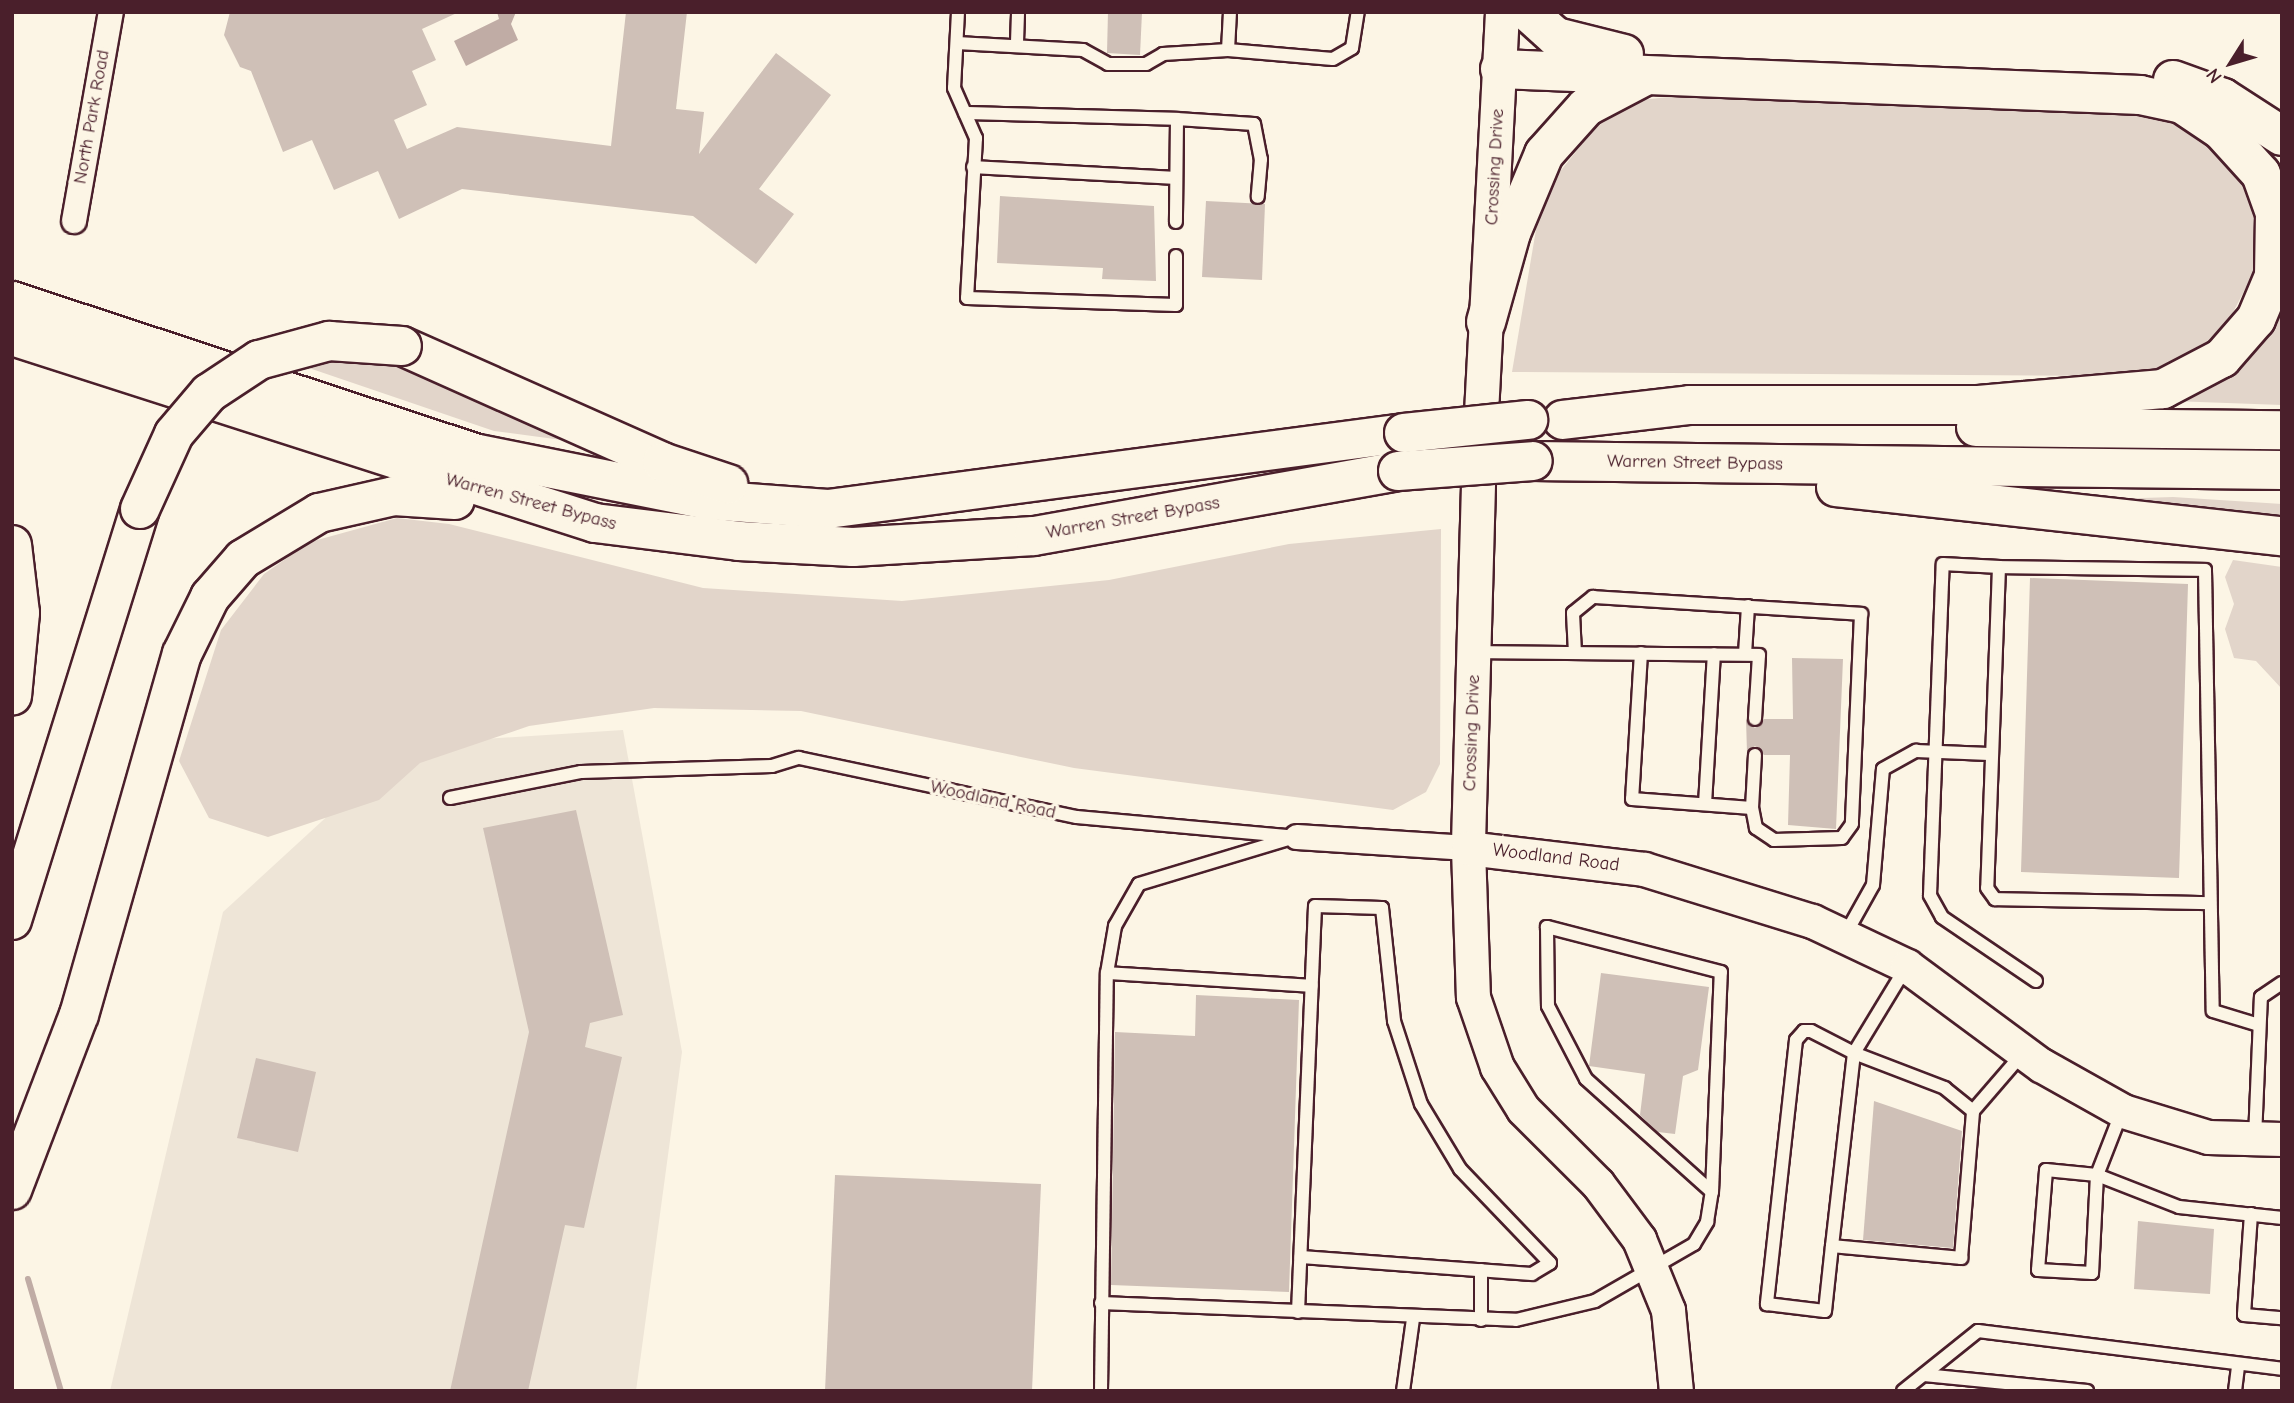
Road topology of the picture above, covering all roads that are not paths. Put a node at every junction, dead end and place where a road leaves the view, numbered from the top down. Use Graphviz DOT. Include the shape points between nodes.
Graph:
graph roads {
  1 [pos="111,12"];
  2 [pos="958,12"];
  3 [pos="1018,12"];
  4 [pos="1230,12"];
  5 [pos="1358,12"];
  6 [pos="1502,12"];
  7 [pos="1528,12"];
  8 [pos="1017,42"];
  9 [pos="957,43"];
  10 [pos="1228,50"];
  11 [pos="1500,59"];
  12 [pos="1635,65"];
  13 [pos="965,113"];
  14 [pos="1177,119"];
  15 [pos="2282,136"];
  16 [pos="973,167"];
  17 [pos="1176,178"];
  18 [pos="1258,197"];
  19 [pos="74,221"];
  20 [pos="1176,222"];
  21 [pos="1176,256"];
  22 [pos="12,301"];
  23 [pos="1486,322"];
  24 [pos="12,336"];
  25 [pos="1546,420"];
  26 [pos="2282,430"];
  27 [pos="1587,461"];
  28 [pos="2282,470"];
  29 [pos="1052,482"];
  30 [pos="595,523"];
  31 [pos="2282,536"];
  32 [pos="12,545"];
  33 [pos="1999,567"];
  34 [pos="1748,606"];
  35 [pos="1474,652"];
  36 [pos="1575,653"];
  37 [pos="1642,653"];
  38 [pos="1714,654"];
  39 [pos="1745,654"];
  40 [pos="12,696"];
  41 [pos="1755,719"];
  42 [pos="1932,749"];
  43 [pos="1989,754"];
  44 [pos="1755,755"];
  45 [pos="450,798"];
  46 [pos="1705,804"];
  47 [pos="1752,808"];
  48 [pos="1297,836"];
  49 [pos="1468,848"];
  50 [pos="2207,903"];
  51 [pos="12,920"];
  52 [pos="1845,935"];
  53 [pos="1907,966"];
  54 [pos="1107,973"];
  55 [pos="2036,981"];
  56 [pos="2282,983"];
  57 [pos="1312,986"];
  58 [pos="2259,1025"];
  59 [pos="2025,1051"];
  60 [pos="1854,1053"];
  61 [pos="47,1100"];
  62 [pos="1973,1111"];
  63 [pos="2123,1111"];
  64 [pos="2268,1139"];
  65 [pos="2097,1175"];
  66 [pos="12,1190"];
  67 [pos="1712,1192"];
  68 [pos="2251,1214"];
  69 [pos="12,1215"];
  70 [pos="2282,1217"];
  71 [pos="1832,1245"];
  72 [pos="1301,1257"];
  73 [pos="1654,1269"];
  74 [pos="1481,1270"];
  75 [pos="1101,1303"];
  76 [pos="1298,1312"];
  77 [pos="2282,1318"];
  78 [pos="1413,1319"];
  79 [pos="1481,1320"];
  80 [pos="2238,1365"];
  81 [pos="2282,1369"];
  82 [pos="1924,1375"];
  83 [pos="1101,1391"];
  84 [pos="1402,1391"];
  85 [pos="1676,1391"];
  86 [pos="1903,1391"];
  87 [pos="2087,1391"];
  88 [pos="2235,1391"];
  1 -- 19 [label="street, North Park Road"];
  2 -- 9 [label="lane"];
  3 -- 8 [label="lane"];
  4 -- 10 [label="lane"];
  5 -- 10 [label="lane" via="1352,48 1333,59"];
  6 -- 11 [label="main road, Crossing Drive"];
  7 -- 12 [label="highway" via="1556,37"];
  8 -- 9 [label="lane"];
  8 -- 10 [label="lane" via="1083,50 1108,64 1146,64 1163,54"];
  9 -- 13 [label="lane" via="954,88"];
  11 -- 12 [label="highway"];
  11 -- 23 [label="main road, Crossing Drive"];
  12 -- 15 [label="highway" via="2158,78 2223,98"];
  12 -- 23 [label="highway" via="1586,107 1544,154 1511,233"];
  12 -- 25 [label="highway" via="2140,95 2182,104 2221,130 2261,174 2278,236 2274,276 2241,340 2204,371 2163,390 1976,405 1690,405"];
  13 -- 14 [label="lane"];
  13 -- 16 [label="lane" via="976,138"];
  14 -- 17 [label="lane"];
  14 -- 18 [label="lane" via="1254,124 1261,159"];
  16 -- 17 [label="lane"];
  16 -- 21 [label="lane" via="967,298 1176,305"];
  17 -- 20 [label="lane"];
  22 -- 29 [label="highway, Warren Street Bypass" via="478,454 640,490 828,509"];
  23 -- 35 [label="main road, Crossing Drive"];
  24 -- 30 [label="highway, Warren Street Bypass"];
  25 -- 26 [label="highway, Warren Street Bypass"];
  25 -- 29 [label="highway, Warren Street Bypass, bridge" via="1404,433"];
  27 -- 28 [label="highway, Warren Street Bypass"];
  27 -- 30 [label="highway, Warren Street Bypass, bridge" via="1398,471 1034,536 941,544 739,541"];
  27 -- 31 [label="highway"];
  29 -- 51 [label="highway, bridge" via="767,487 718,482 402,346 329,341 259,360 209,393 188,417 139,509"];
  30 -- 61 [label="highway" via="394,496 319,513 243,559 210,597 186,642 79,1015"];
  32 -- 40 [label="highway" via="20,612"];
  33 -- 42 [label="lane" via="1943,564"];
  33 -- 43 [label="lane"];
  33 -- 50 [label="lane" via="2205,570"];
  34 -- 36 [label="lane" via="1593,597 1573,613"];
  34 -- 39 [label="lane"];
  34 -- 47 [label="lane" via="1861,614 1852,824 1842,838 1774,840 1756,828"];
  35 -- 36 [label="lane"];
  35 -- 49 [label="main road, Crossing Drive"];
  36 -- 37 [label="lane"];
  37 -- 38 [label="lane"];
  37 -- 46 [label="lane" via="1632,799"];
  38 -- 39 [label="lane"];
  38 -- 46 [label="lane"];
  39 -- 41 [label="lane" via="1759,655"];
  42 -- 43 [label="lane"];
  42 -- 52 [label="lane" via="1883,769 1873,885"];
  42 -- 55 [label="lane" via="1930,895 1942,917"];
  43 -- 50 [label="lane" via="1987,888 1995,899"];
  44 -- 47 [label="lane"];
  45 -- 48 [label="lane, Woodland Road" via="581,772 772,766 799,758 1077,817"];
  46 -- 47 [label="lane"];
  48 -- 49 [label="street, Woodland Road"];
  48 -- 54 [label="lane" via="1139,884 1115,926"];
  49 -- 52 [label="main road, Woodland Road" via="1644,869"];
  49 -- 73 [label="main road, Crossing Drive" via="1473,997 1497,1067 1538,1128 1616,1206"];
  50 -- 58 [label="lane" via="2213,1012"];
  52 -- 53 [label="main road, Woodland Road"];
  53 -- 59 [label="main road, Woodland Road"];
  53 -- 60 [label="lane"];
  54 -- 57 [label="lane"];
  54 -- 75 [label="lane"];
  56 -- 58 [label="lane" via="2261,997"];
  57 -- 72 [label="lane"];
  57 -- 74 [label="lane" via="1315,906 1382,908 1394,1021 1421,1104 1460,1169 1550,1263 1532,1274"];
  58 -- 64 [label="lane"];
  59 -- 62 [label="lane"];
  59 -- 63 [label="main road, Woodland Road"];
  60 -- 62 [label="lane" via="1945,1088"];
  60 -- 71 [label="lane"];
  60 -- 71 [label="lane" via="1811,1031 1796,1040 1767,1304 1825,1311"];
  61 -- 66 [label="highway"];
  61 -- 69 [label="highway"];
  62 -- 71 [label="lane" via="1961,1258"];
  63 -- 64 [label="main road, Woodland Road" via="2208,1137"];
  63 -- 65 [label="lane"];
  65 -- 65 [label="lane" via="2092,1273 2038,1270 2046,1170"];
  65 -- 68 [label="lane" via="2179,1207"];
  67 -- 67 [label="lane" via="1721,972 1547,927 1548,1006 1586,1079"];
  67 -- 73 [label="lane" via="1707,1222 1694,1244"];
  68 -- 70 [label="lane"];
  68 -- 77 [label="lane" via="2244,1315"];
  72 -- 74 [label="lane"];
  72 -- 76 [label="lane"];
  73 -- 79 [label="lane" via="1561,1313"];
  73 -- 85 [label="main road, Crossing Drive" via="1672,1330"];
  74 -- 79 [label="lane"];
  75 -- 76 [label="lane"];
  75 -- 83 [label="lane"];
  76 -- 78 [label="lane"];
  78 -- 79 [label="lane"];
  78 -- 84 [label="lane"];
  80 -- 81 [label="lane"];
  80 -- 82 [label="lane" via="1978,1331"];
  80 -- 88 [label="lane"];
  82 -- 86 [label="lane"];
  82 -- 87 [label="lane"];
}
